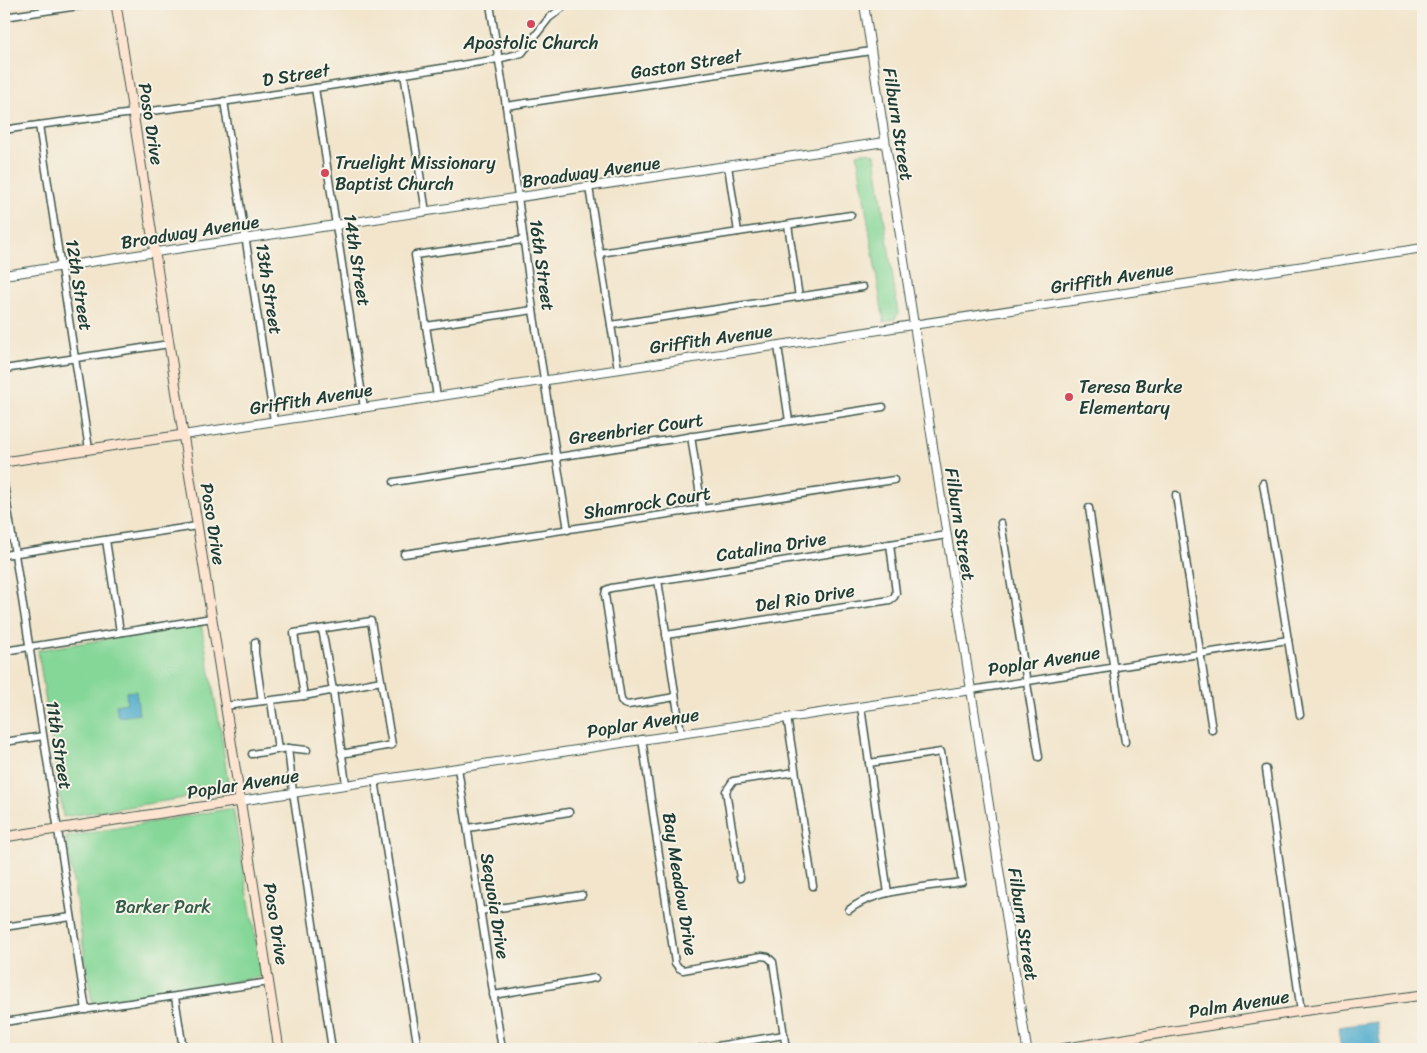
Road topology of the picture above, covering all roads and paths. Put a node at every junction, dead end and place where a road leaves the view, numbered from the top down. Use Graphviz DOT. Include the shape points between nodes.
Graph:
graph roads {
  1 [pos="92,4"];
  2 [pos="116,4"];
  3 [pos="490,4"];
  4 [pos="567,4"];
  5 [pos="864,4"];
  6 [pos="4,17"];
  7 [pos="871,51"];
  8 [pos="498,59"];
  9 [pos="404,74"];
  10 [pos="314,88"];
  11 [pos="224,101"];
  12 [pos="506,106"];
  13 [pos="133,114"];
  14 [pos="39,125"];
  15 [pos="4,130"];
  16 [pos="885,142"];
  17 [pos="728,166"];
  18 [pos="589,187"];
  19 [pos="517,198"];
  20 [pos="426,212"];
  21 [pos="851,215"];
  22 [pos="336,225"];
  23 [pos="788,225"];
  24 [pos="738,232"];
  25 [pos="246,239"];
  26 [pos="523,240"];
  27 [pos="1423,248"];
  28 [pos="155,252"];
  29 [pos="600,253"];
  30 [pos="61,267"];
  31 [pos="4,275"];
  32 [pos="863,287"];
  33 [pos="799,297"];
  34 [pos="534,310"];
  35 [pos="611,325"];
  36 [pos="914,325"];
  37 [pos="426,326"];
  38 [pos="169,344"];
  39 [pos="778,346"];
  40 [pos="75,358"];
  41 [pos="4,369"];
  42 [pos="618,369"];
  43 [pos="545,382"];
  44 [pos="437,397"];
  45 [pos="883,407"];
  46 [pos="364,408"];
  47 [pos="274,421"];
  48 [pos="789,421"];
  49 [pos="183,435"];
  50 [pos="691,436"];
  51 [pos="89,449"];
  52 [pos="556,456"];
  53 [pos="4,462"];
  54 [pos="894,480"];
  55 [pos="394,482"];
  56 [pos="1263,483"];
  57 [pos="4,484"];
  58 [pos="1176,495"];
  59 [pos="1089,508"];
  60 [pos="702,510"];
  61 [pos="1001,523"];
  62 [pos="197,526"];
  63 [pos="568,530"];
  64 [pos="946,535"];
  65 [pos="106,540"];
  66 [pos="890,544"];
  67 [pos="14,554"];
  68 [pos="404,554"];
  69 [pos="4,555"];
  70 [pos="658,580"];
  71 [pos="212,618"];
  72 [pos="322,629"];
  73 [pos="120,632"];
  74 [pos="666,635"];
  75 [pos="1288,640"];
  76 [pos="255,642"];
  77 [pos="29,647"];
  78 [pos="4,651"];
  79 [pos="1201,653"];
  80 [pos="1114,666"];
  81 [pos="1026,680"];
  82 [pos="381,681"];
  83 [pos="333,690"];
  84 [pos="971,690"];
  85 [pos="304,696"];
  86 [pos="675,697"];
  87 [pos="271,700"];
  88 [pos="262,701"];
  89 [pos="225,706"];
  90 [pos="861,707"];
  91 [pos="1300,715"];
  92 [pos="787,717"];
  93 [pos="1212,730"];
  94 [pos="681,733"];
  95 [pos="43,736"];
  96 [pos="642,739"];
  97 [pos="4,742"];
  98 [pos="1125,742"];
  99 [pos="288,748"];
  100 [pos="278,749"];
  101 [pos="307,750"];
  102 [pos="252,754"];
  103 [pos="341,754"];
  104 [pos="1039,757"];
  105 [pos="869,763"];
  106 [pos="458,768"];
  107 [pos="1266,769"];
  108 [pos="795,772"];
  109 [pos="375,780"];
  110 [pos="346,784"];
  111 [pos="293,792"];
  112 [pos="240,801"];
  113 [pos="569,812"];
  114 [pos="468,828"];
  115 [pos="57,829"];
  116 [pos="4,837"];
  117 [pos="740,878"];
  118 [pos="813,886"];
  119 [pos="888,894"];
  120 [pos="582,895"];
  121 [pos="849,910"];
  122 [pos="480,911"];
  123 [pos="71,917"];
  124 [pos="4,927"];
  125 [pos="595,978"];
  126 [pos="269,982"];
  127 [pos="493,995"];
  128 [pos="1423,995"];
  129 [pos="175,997"];
  130 [pos="86,1010"];
  131 [pos="1302,1011"];
  132 [pos="4,1022"];
  133 [pos="784,1035"];
  134 [pos="183,1049"];
  135 [pos="279,1049"];
  136 [pos="332,1049"];
  137 [pos="418,1049"];
  138 [pos="502,1049"];
  139 [pos="700,1049"];
  140 [pos="786,1049"];
  141 [pos="1028,1049"];
  142 [pos="1061,1049"];
  1 -- 6 [label="street"];
  2 -- 13 [label="main road, Poso Drive"];
  3 -- 8 [label="street, 16th Street"];
  4 -- 8 [label="street, D Street" via="548,18 522,53"];
  5 -- 7 [label="street, Filburn Street"];
  7 -- 12 [label="street, Gaston Street"];
  7 -- 16 [label="street, Filburn Street"];
  8 -- 9 [label="street, D Street"];
  8 -- 12 [label="street, 16th Street"];
  9 -- 10 [label="street, D Street"];
  9 -- 20 [label="street"];
  10 -- 11 [label="street, D Street"];
  10 -- 22 [label="street, 14th Street"];
  11 -- 13 [label="street, D Street"];
  11 -- 25 [label="street, 13th Street"];
  12 -- 19 [label="street, 16th Street"];
  13 -- 14 [label="street, D Street"];
  13 -- 28 [label="main road, Poso Drive"];
  14 -- 15 [label="street, D Street"];
  14 -- 30 [label="street, 12th Street"];
  16 -- 17 [label="street, Broadway Avenue"];
  16 -- 36 [label="street, Filburn Street"];
  17 -- 18 [label="street, Broadway Avenue"];
  17 -- 24 [label="street"];
  18 -- 19 [label="street, Broadway Avenue"];
  18 -- 29 [label="street"];
  19 -- 20 [label="street, Broadway Avenue"];
  19 -- 26 [label="street, 16th Street"];
  20 -- 22 [label="street, Broadway Avenue"];
  21 -- 23 [label="street"];
  22 -- 25 [label="street, Broadway Avenue"];
  22 -- 46 [label="street, 14th Street"];
  23 -- 24 [label="street"];
  23 -- 33 [label="street"];
  24 -- 29 [label="street"];
  25 -- 28 [label="street, Broadway Avenue"];
  25 -- 47 [label="street, 13th Street"];
  26 -- 34 [label="street, 16th Street"];
  26 -- 37 [label="street" via="415,255"];
  27 -- 36 [label="street, Griffith Avenue"];
  28 -- 30 [label="street, Broadway Avenue"];
  28 -- 38 [label="main road, Poso Drive"];
  29 -- 35 [label="street"];
  30 -- 31 [label="street, Broadway Avenue"];
  30 -- 40 [label="street, 12th Street"];
  32 -- 33 [label="street"];
  33 -- 35 [label="street"];
  34 -- 37 [label="street"];
  34 -- 43 [label="street, 16th Street"];
  35 -- 42 [label="street"];
  36 -- 39 [label="street, Griffith Avenue"];
  36 -- 64 [label="street, Filburn Street"];
  37 -- 44 [label="street"];
  38 -- 40 [label="street"];
  38 -- 49 [label="main road, Poso Drive"];
  39 -- 42 [label="street, Griffith Avenue"];
  39 -- 48 [label="street"];
  40 -- 41 [label="street"];
  40 -- 51 [label="street, 12th Street"];
  42 -- 43 [label="street, Griffith Avenue"];
  43 -- 44 [label="street, Griffith Avenue"];
  43 -- 52 [label="street, 16th Street"];
  44 -- 46 [label="street, Griffith Avenue"];
  45 -- 48 [label="street, Greenbrier Court"];
  46 -- 47 [label="street, Griffith Avenue"];
  47 -- 49 [label="street, Griffith Avenue"];
  48 -- 50 [label="street, Greenbrier Court"];
  49 -- 51 [label="main road, Griffith Avenue"];
  49 -- 62 [label="main road, Poso Drive"];
  50 -- 52 [label="street, Greenbrier Court"];
  50 -- 60 [label="street"];
  51 -- 53 [label="main road, Griffith Avenue"];
  52 -- 55 [label="street, Greenbrier Court"];
  52 -- 63 [label="street, 16th Street"];
  54 -- 60 [label="street, Shamrock Court"];
  56 -- 75 [label="street"];
  57 -- 67 [label="street, 11th Street"];
  58 -- 79 [label="street"];
  59 -- 80 [label="street"];
  60 -- 63 [label="street, Shamrock Court"];
  61 -- 81 [label="street"];
  62 -- 65 [label="street"];
  62 -- 71 [label="main road, Poso Drive"];
  63 -- 68 [label="street, Shamrock Court"];
  64 -- 66 [label="street, Catalina Drive"];
  64 -- 84 [label="street, Filburn Street"];
  65 -- 67 [label="street"];
  65 -- 73 [label="street"];
  66 -- 70 [label="street, Catalina Drive"];
  66 -- 74 [label="street, Del Rio Drive" via="896,593 890,600"];
  67 -- 69 [label="street"];
  67 -- 77 [label="street, 11th Street"];
  70 -- 74 [label="street"];
  70 -- 86 [label="street, Catalina Drive" via="611,588 605,595 621,700 628,705"];
  71 -- 73 [label="street"];
  71 -- 89 [label="main road, Poso Drive"];
  72 -- 82 [label="street" via="371,621"];
  72 -- 83 [label="street"];
  72 -- 85 [label="street" via="294,633"];
  73 -- 77 [label="street"];
  74 -- 86 [label="street"];
  75 -- 79 [label="street, Poplar Avenue"];
  75 -- 91 [label="street"];
  76 -- 88 [label="street"];
  77 -- 78 [label="street"];
  77 -- 95 [label="street, 11th Street"];
  79 -- 80 [label="street, Poplar Avenue"];
  79 -- 93 [label="street"];
  80 -- 81 [label="street, Poplar Avenue"];
  80 -- 98 [label="street"];
  81 -- 84 [label="street, Poplar Avenue"];
  81 -- 104 [label="street"];
  82 -- 83 [label="street"];
  82 -- 103 [label="street" via="392,744"];
  83 -- 85 [label="street"];
  83 -- 103 [label="street"];
  84 -- 90 [label="street, Poplar Avenue"];
  84 -- 141 [label="street, Filburn Street"];
  85 -- 87 [label="street"];
  86 -- 94 [label="street"];
  87 -- 88 [label="street"];
  87 -- 100 [label="street"];
  88 -- 89 [label="street"];
  89 -- 112 [label="main road, Poso Drive"];
  90 -- 92 [label="street, Poplar Avenue"];
  90 -- 105 [label="street"];
  92 -- 94 [label="street, Poplar Avenue"];
  92 -- 108 [label="street"];
  94 -- 96 [label="street, Poplar Avenue"];
  95 -- 97 [label="street"];
  95 -- 115 [label="street, 11th Street"];
  96 -- 106 [label="street, Poplar Avenue"];
  96 -- 133 [label="street, Bay Meadow Drive" via="676,963 684,970 768,957 773,962"];
  99 -- 100 [label="street"];
  99 -- 101 [label="street"];
  99 -- 111 [label="street"];
  100 -- 102 [label="street"];
  103 -- 110 [label="street"];
  105 -- 119 [label="street"];
  105 -- 119 [label="street" via="941,752 962,882"];
  106 -- 109 [label="street, Poplar Avenue"];
  106 -- 114 [label="street, Sequoia Drive"];
  107 -- 131 [label="street"];
  108 -- 117 [label="street" via="733,781 729,785 726,791"];
  108 -- 118 [label="street"];
  109 -- 110 [label="street, Poplar Avenue"];
  109 -- 137 [label="street"];
  110 -- 111 [label="street, Poplar Avenue"];
  111 -- 112 [label="street, Poplar Avenue"];
  111 -- 136 [label="street"];
  112 -- 115 [label="main road, Poplar Avenue"];
  112 -- 126 [label="main road, Poso Drive"];
  113 -- 114 [label="street"];
  114 -- 122 [label="street, Sequoia Drive"];
  115 -- 116 [label="main road, Poplar Avenue"];
  115 -- 123 [label="street, 11th Street"];
  119 -- 121 [label="street" via="859,902"];
  120 -- 122 [label="street"];
  122 -- 127 [label="street, Sequoia Drive"];
  123 -- 124 [label="street"];
  123 -- 130 [label="street, 11th Street"];
  125 -- 127 [label="street"];
  126 -- 129 [label="street"];
  126 -- 135 [label="main road, Poso Drive"];
  127 -- 138 [label="street, Sequoia Drive"];
  128 -- 131 [label="main road, Palm Avenue"];
  129 -- 130 [label="street"];
  129 -- 134 [label="street"];
  130 -- 132 [label="street"];
  131 -- 142 [label="main road, Palm Avenue"];
  133 -- 139 [label="street"];
  133 -- 140 [label="street, Bay Meadow Drive"];
}
